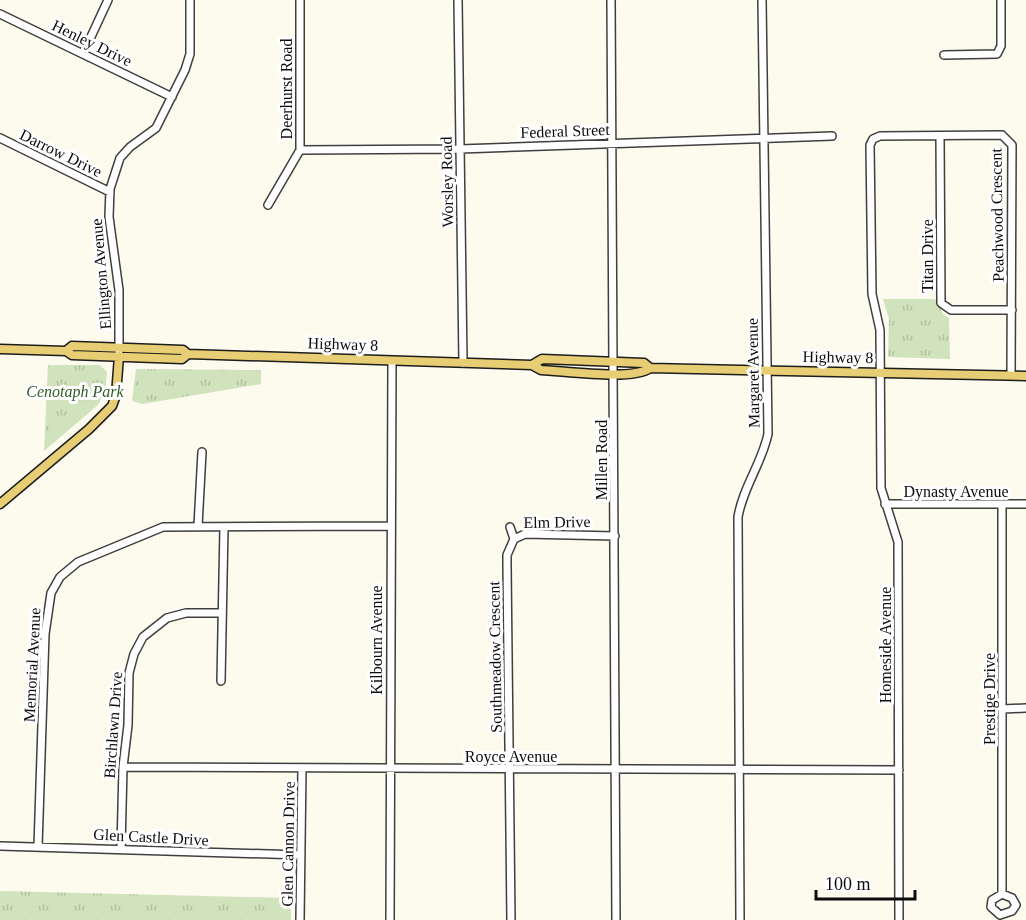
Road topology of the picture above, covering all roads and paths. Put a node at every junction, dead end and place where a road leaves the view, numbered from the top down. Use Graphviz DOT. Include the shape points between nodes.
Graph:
graph roads {
  1 [pos="108,0"];
  2 [pos="190,0"];
  3 [pos="300,0"];
  4 [pos="458,0"];
  5 [pos="611,0"];
  6 [pos="762,0"];
  7 [pos="1001,0"];
  8 [pos="0,14"];
  9 [pos="83,54"];
  10 [pos="944,55"];
  11 [pos="172,97"];
  12 [pos="832,136"];
  13 [pos="940,136"];
  14 [pos="0,138"];
  15 [pos="763,138"];
  16 [pos="612,143"];
  17 [pos="460,148"];
  18 [pos="300,150"];
  19 [pos="110,192"];
  20 [pos="268,205"];
  21 [pos="1012,310"];
  22 [pos="119,346"];
  23 [pos="0,349"];
  24 [pos="66,351"];
  25 [pos="188,354"];
  26 [pos="119,356"];
  27 [pos="392,361"];
  28 [pos="614,361"];
  29 [pos="463,363"];
  30 [pos="532,365"];
  31 [pos="650,368"];
  32 [pos="766,370"];
  33 [pos="880,372"];
  34 [pos="614,374"];
  35 [pos="1011,375"];
  36 [pos="1026,376"];
  37 [pos="202,452"];
  38 [pos="0,504"];
  39 [pos="885,504"];
  40 [pos="1002,504"];
  41 [pos="1026,504"];
  42 [pos="198,526"];
  43 [pos="224,526"];
  44 [pos="390,526"];
  45 [pos="510,527"];
  46 [pos="615,536"];
  47 [pos="514,539"];
  48 [pos="222,613"];
  49 [pos="221,681"];
  50 [pos="1026,708"];
  51 [pos="1003,709"];
  52 [pos="123,767"];
  53 [pos="302,768"];
  54 [pos="390,769"];
  55 [pos="615,769"];
  56 [pos="509,770"];
  57 [pos="740,770"];
  58 [pos="899,770"];
  59 [pos="0,846"];
  60 [pos="38,847"];
  61 [pos="121,848"];
  62 [pos="301,855"];
  63 [pos="1002,894"];
  64 [pos="300,920"];
  65 [pos="390,920"];
  66 [pos="511,920"];
  67 [pos="616,920"];
  68 [pos="740,920"];
  69 [pos="899,920"];
  1 -- 9 [label="street"];
  2 -- 11 [label="street, Ellington Avenue" via="190,54"];
  3 -- 18 [label="street, Deerhurst Road"];
  4 -- 17 [label="street, Worsley Road"];
  5 -- 16 [label="street, Millen Road"];
  6 -- 15 [label="street, Margaret Avenue"];
  7 -- 10 [label="street" via="1001,46 997,54"];
  8 -- 9 [label="street, Henley Drive"];
  9 -- 11 [label="street, Henley Drive"];
  11 -- 19 [label="street, Ellington Avenue" via="156,128 120,158"];
  12 -- 15 [label="street, Federal Street"];
  13 -- 21 [label="street, Titan Drive" via="941,303 951,310"];
  13 -- 21 [label="street, Peachwood Crescent" via="1002,135 1012,145"];
  13 -- 33 [label="street, Peachwood Crescent" via="880,135 870,145 872,294 880,330"];
  14 -- 19 [label="street, Darrow Drive"];
  15 -- 16 [label="street, Federal Street"];
  15 -- 32 [label="street, Margaret Avenue"];
  16 -- 17 [label="street, Federal Street"];
  16 -- 28 [label="street, Millen Road"];
  17 -- 18 [label="street, Federal Street"];
  17 -- 29 [label="street, Worsley Road"];
  18 -- 20 [label="street, Deerhurst Road"];
  19 -- 22 [label="street, Ellington Avenue" via="109,230 118,286"];
  21 -- 35 [label="street, Peachwood Crescent"];
  22 -- 24 [label="main road, Highway 8" via="72,346"];
  22 -- 25 [label="main road, Highway 8" via="183,350"];
  22 -- 26 [label="street, Ellington Avenue"];
  23 -- 24 [label="main road, Highway 8"];
  24 -- 26 [label="main road, Highway 8" via="72,355"];
  25 -- 26 [label="main road, Highway 8" via="182,359"];
  25 -- 27 [label="main road, Highway 8"];
  26 -- 38 [label="main road" via="116,395 108,411"];
  27 -- 29 [label="main road, Highway 8"];
  27 -- 44 [label="street, Kilbourn Avenue"];
  28 -- 30 [label="main road, Highway 8" via="542,359"];
  28 -- 31 [label="main road, Highway 8" via="644,363"];
  28 -- 34 [label="street, Millen Road"];
  29 -- 30 [label="main road, Highway 8"];
  30 -- 34 [label="main road, Highway 8" via="541,370"];
  31 -- 32 [label="main road, Highway 8"];
  31 -- 34 [label="main road, Highway 8" via="644,373"];
  32 -- 33 [label="main road, Highway 8"];
  32 -- 57 [label="street, Margaret Avenue" via="768,434 738,516"];
  33 -- 35 [label="main road, Highway 8"];
  33 -- 39 [label="street, Homeside Avenue" via="881,488"];
  34 -- 46 [label="street, Millen Road"];
  35 -- 36 [label="main road, Highway 8"];
  37 -- 42 [label="street"];
  39 -- 40 [label="street, Dynasty Avenue"];
  39 -- 58 [label="street, Homeside Avenue" via="898,542"];
  40 -- 41 [label="street, Dynasty Avenue"];
  40 -- 51 [label="street, Prestige Drive"];
  42 -- 43 [label="street, Memorial Avenue"];
  42 -- 60 [label="street, Memorial Avenue" via="163,527 78,562 60,577 51,593 45,634"];
  43 -- 44 [label="street, Memorial Avenue"];
  43 -- 48 [label="street"];
  44 -- 54 [label="street, Kilbourn Avenue"];
  45 -- 47 [label="street, Elm Drive"];
  46 -- 47 [label="street, Elm Drive" via="525,534"];
  46 -- 55 [label="street, Millen Road"];
  47 -- 56 [label="street, Southmeadow Crescent" via="507,555"];
  48 -- 49 [label="street"];
  48 -- 52 [label="street, Birchlawn Drive" via="177,615 158,623 143,637 130,663"];
  50 -- 51 [label="street"];
  51 -- 63 [label="street, Prestige Drive"];
  52 -- 53 [label="street, Royce Avenue"];
  52 -- 61 [label="street, Birchlawn Drive"];
  53 -- 54 [label="street, Royce Avenue"];
  53 -- 62 [label="street, Glen Cannon Drive"];
  54 -- 56 [label="street, Royce Avenue"];
  54 -- 65 [label="street, Kilbourn Avenue"];
  55 -- 56 [label="street, Royce Avenue"];
  55 -- 57 [label="street, Royce Avenue"];
  55 -- 67 [label="street, Millen Road"];
  56 -- 66 [label="street, Southmeadow Crescent"];
  57 -- 58 [label="street, Royce Avenue"];
  57 -- 68 [label="street, Margaret Avenue"];
  58 -- 69 [label="street, Homeside Avenue"];
  59 -- 60 [label="street, Glen Castle Drive"];
  60 -- 61 [label="street, Glen Castle Drive"];
  61 -- 62 [label="street, Glen Castle Drive" via="194,854"];
  62 -- 64 [label="street, Glen Cannon Drive"];
}
